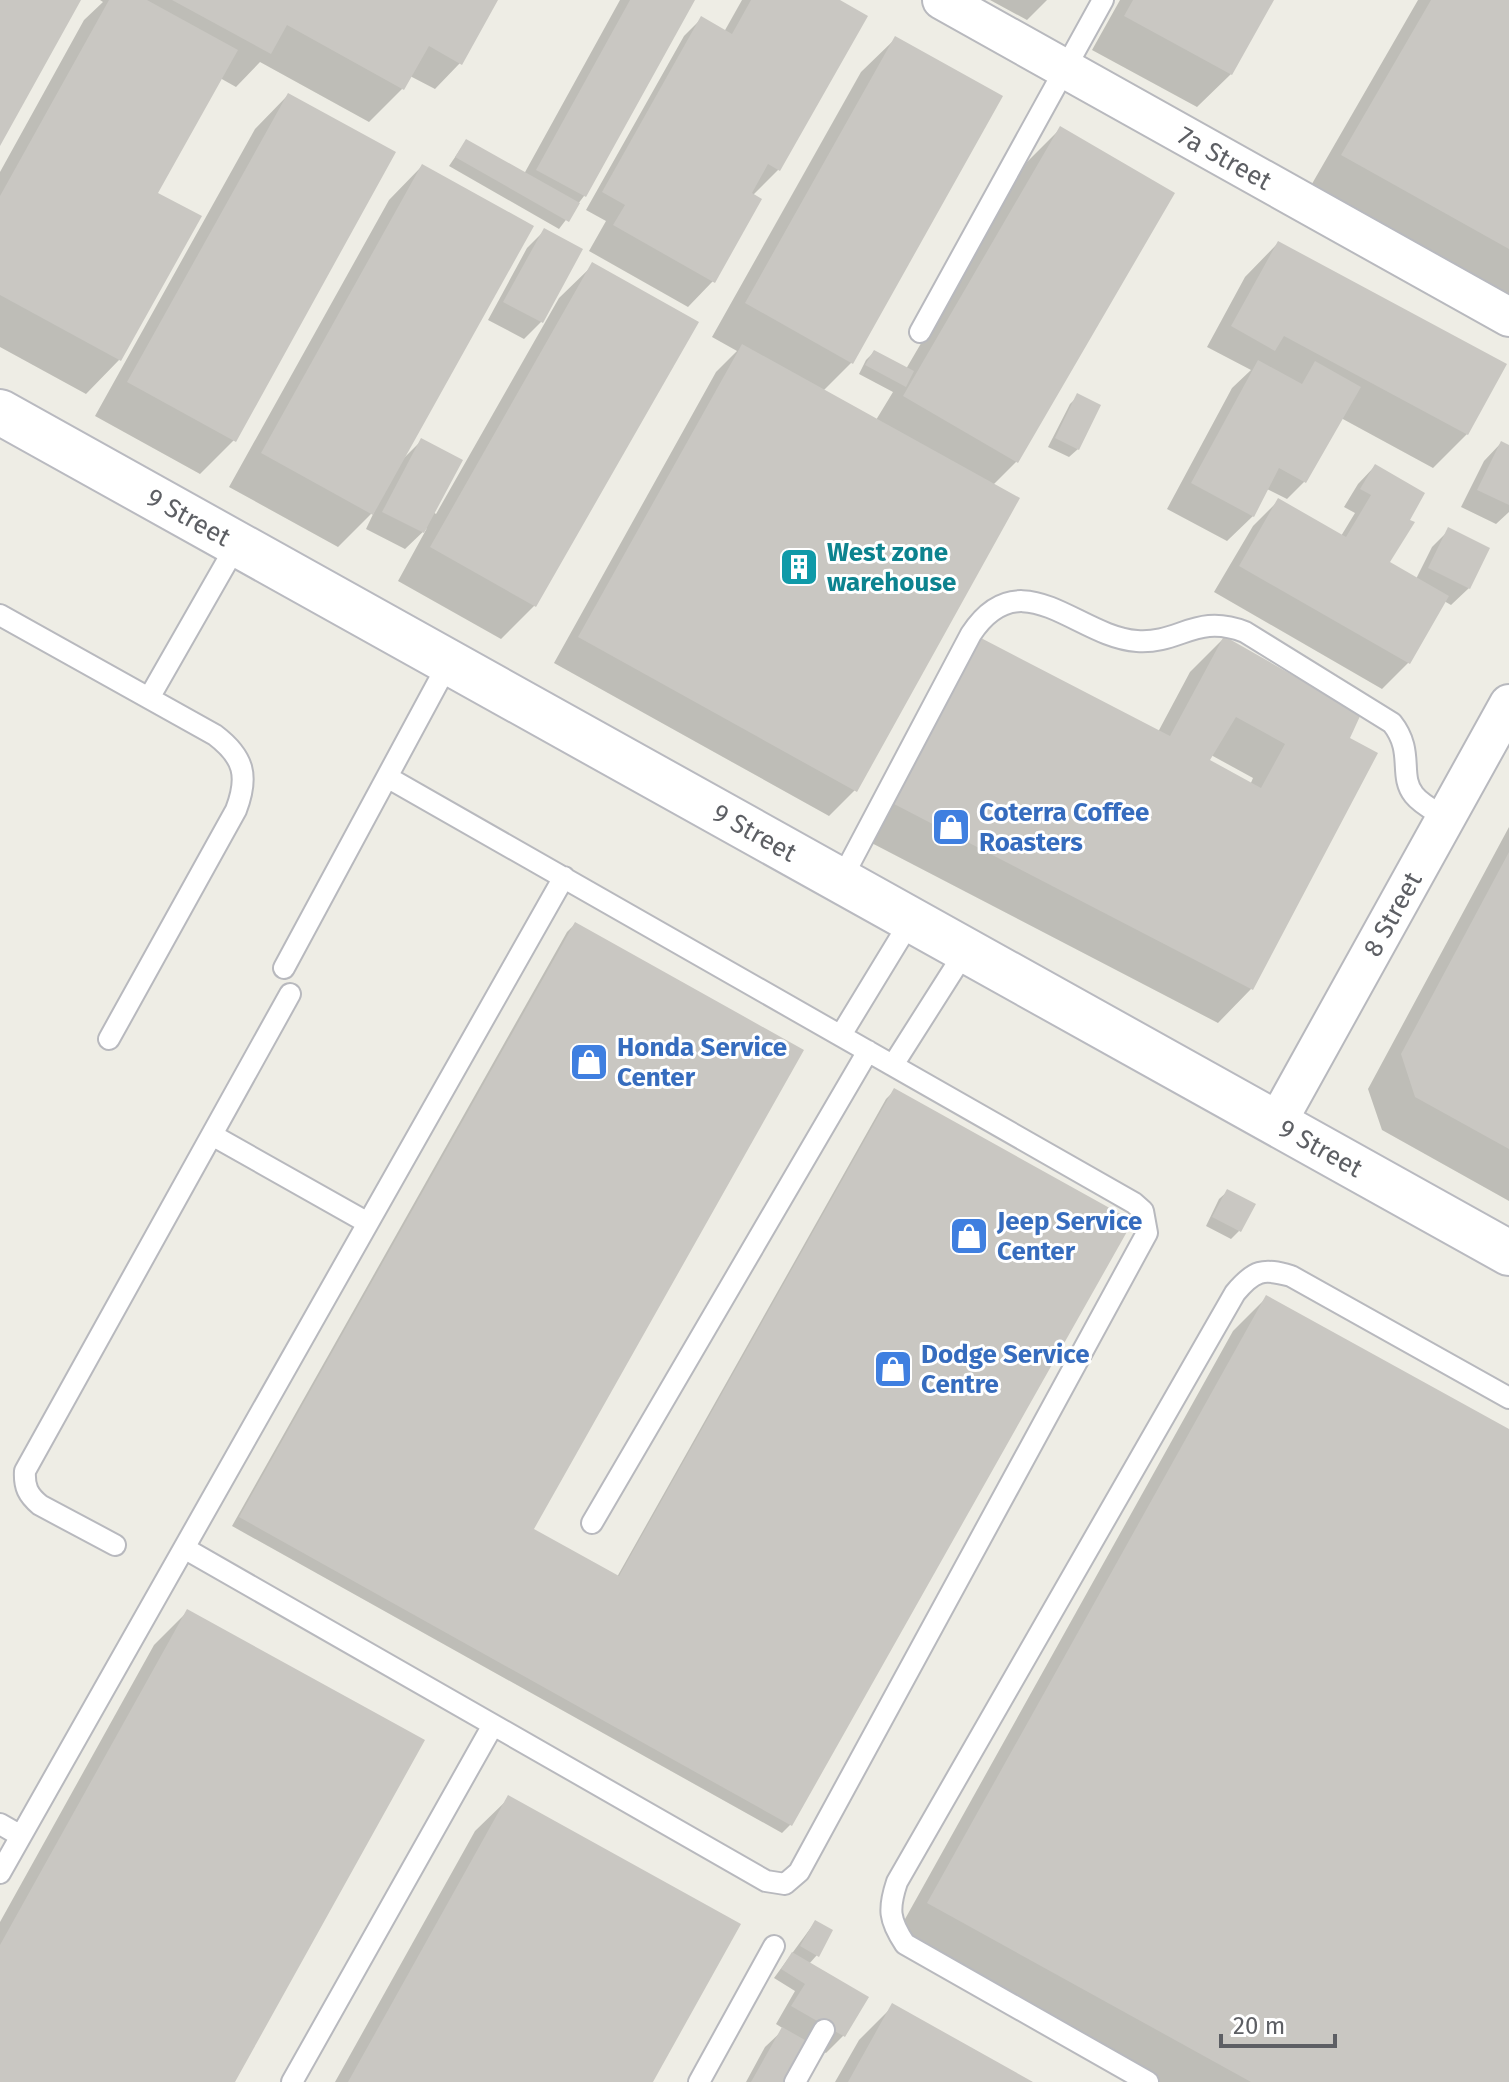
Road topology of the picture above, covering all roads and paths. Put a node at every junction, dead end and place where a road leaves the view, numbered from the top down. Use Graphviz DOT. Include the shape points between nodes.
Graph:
graph roads {
  1 [pos="942,0"];
  2 [pos="1103,0"];
  3 [pos="1065,69"];
  4 [pos="1509,317"];
  5 [pos="920,332"];
  6 [pos="0,412"];
  7 [pos="237,544"];
  8 [pos="0,615"];
  9 [pos="449,662"];
  10 [pos="149,698"];
  11 [pos="1509,704"];
  12 [pos="387,777"];
  13 [pos="1446,818"];
  14 [pos="564,877"];
  15 [pos="841,880"];
  16 [pos="911,920"];
  17 [pos="966,950"];
  18 [pos="284,968"];
  19 [pos="290,994"];
  20 [pos="841,1035"];
  21 [pos="109,1039"];
  22 [pos="868,1051"];
  23 [pos="893,1065"];
  24 [pos="1276,1124"];
  25 [pos="212,1135"];
  26 [pos="368,1223"];
  27 [pos="1509,1253"];
  28 [pos="1509,1398"];
  29 [pos="592,1523"];
  30 [pos="115,1545"];
  31 [pos="184,1548"];
  32 [pos="493,1725"];
  33 [pos="0,1824"];
  34 [pos="21,1836"];
  35 [pos="0,1873"];
  36 [pos="774,1946"];
  37 [pos="824,2030"];
  38 [pos="292,2082"];
  39 [pos="699,2082"];
  40 [pos="795,2082"];
  41 [pos="1148,2082"];
  1 -- 3 [label="street, 7a Street"];
  2 -- 3 [label="lane"];
  3 -- 4 [label="street, 7a Street"];
  3 -- 5 [label="lane"];
  6 -- 7 [label="street, 9 Street"];
  7 -- 9 [label="street, 9 Street"];
  7 -- 10 [label="lane"];
  8 -- 10 [label="lane"];
  9 -- 12 [label="lane"];
  9 -- 15 [label="street, 9 Street"];
  10 -- 21 [label="lane" via="232,748 242,768 244,790"];
  11 -- 13 [label="street, 8 Street"];
  12 -- 14 [label="lane"];
  12 -- 18 [label="lane"];
  13 -- 15 [label="lane" via="1408,786 1404,743 1392,723 1245,632 1207,625 1135,641 1049,606 1020,600 991,611 971,634"];
  13 -- 24 [label="street, 8 Street"];
  14 -- 20 [label="lane"];
  14 -- 26 [label="lane"];
  15 -- 16 [label="street, 9 Street"];
  16 -- 17 [label="street, 9 Street"];
  16 -- 20 [label="lane"];
  17 -- 23 [label="lane"];
  17 -- 24 [label="street, 9 Street"];
  19 -- 25 [label="lane"];
  20 -- 22 [label="lane"];
  22 -- 23 [label="lane"];
  22 -- 29 [label="lane"];
  23 -- 32 [label="lane" via="1134,1203 1143,1211 1147,1233 799,1872 785,1884 766,1881"];
  24 -- 27 [label="street, 9 Street"];
  25 -- 26 [label="lane"];
  25 -- 30 [label="lane" via="25,1471 24,1484 40,1505"];
  26 -- 31 [label="lane"];
  28 -- 41 [label="lane" via="1291,1276 1269,1270 1249,1276 897,1882 890,1903 893,1925 905,1944"];
  31 -- 32 [label="lane"];
  31 -- 34 [label="lane"];
  32 -- 38 [label="lane"];
  33 -- 34 [label="lane"];
  34 -- 35 [label="lane"];
  36 -- 39 [label="lane"];
  37 -- 40 [label="lane"];
}
